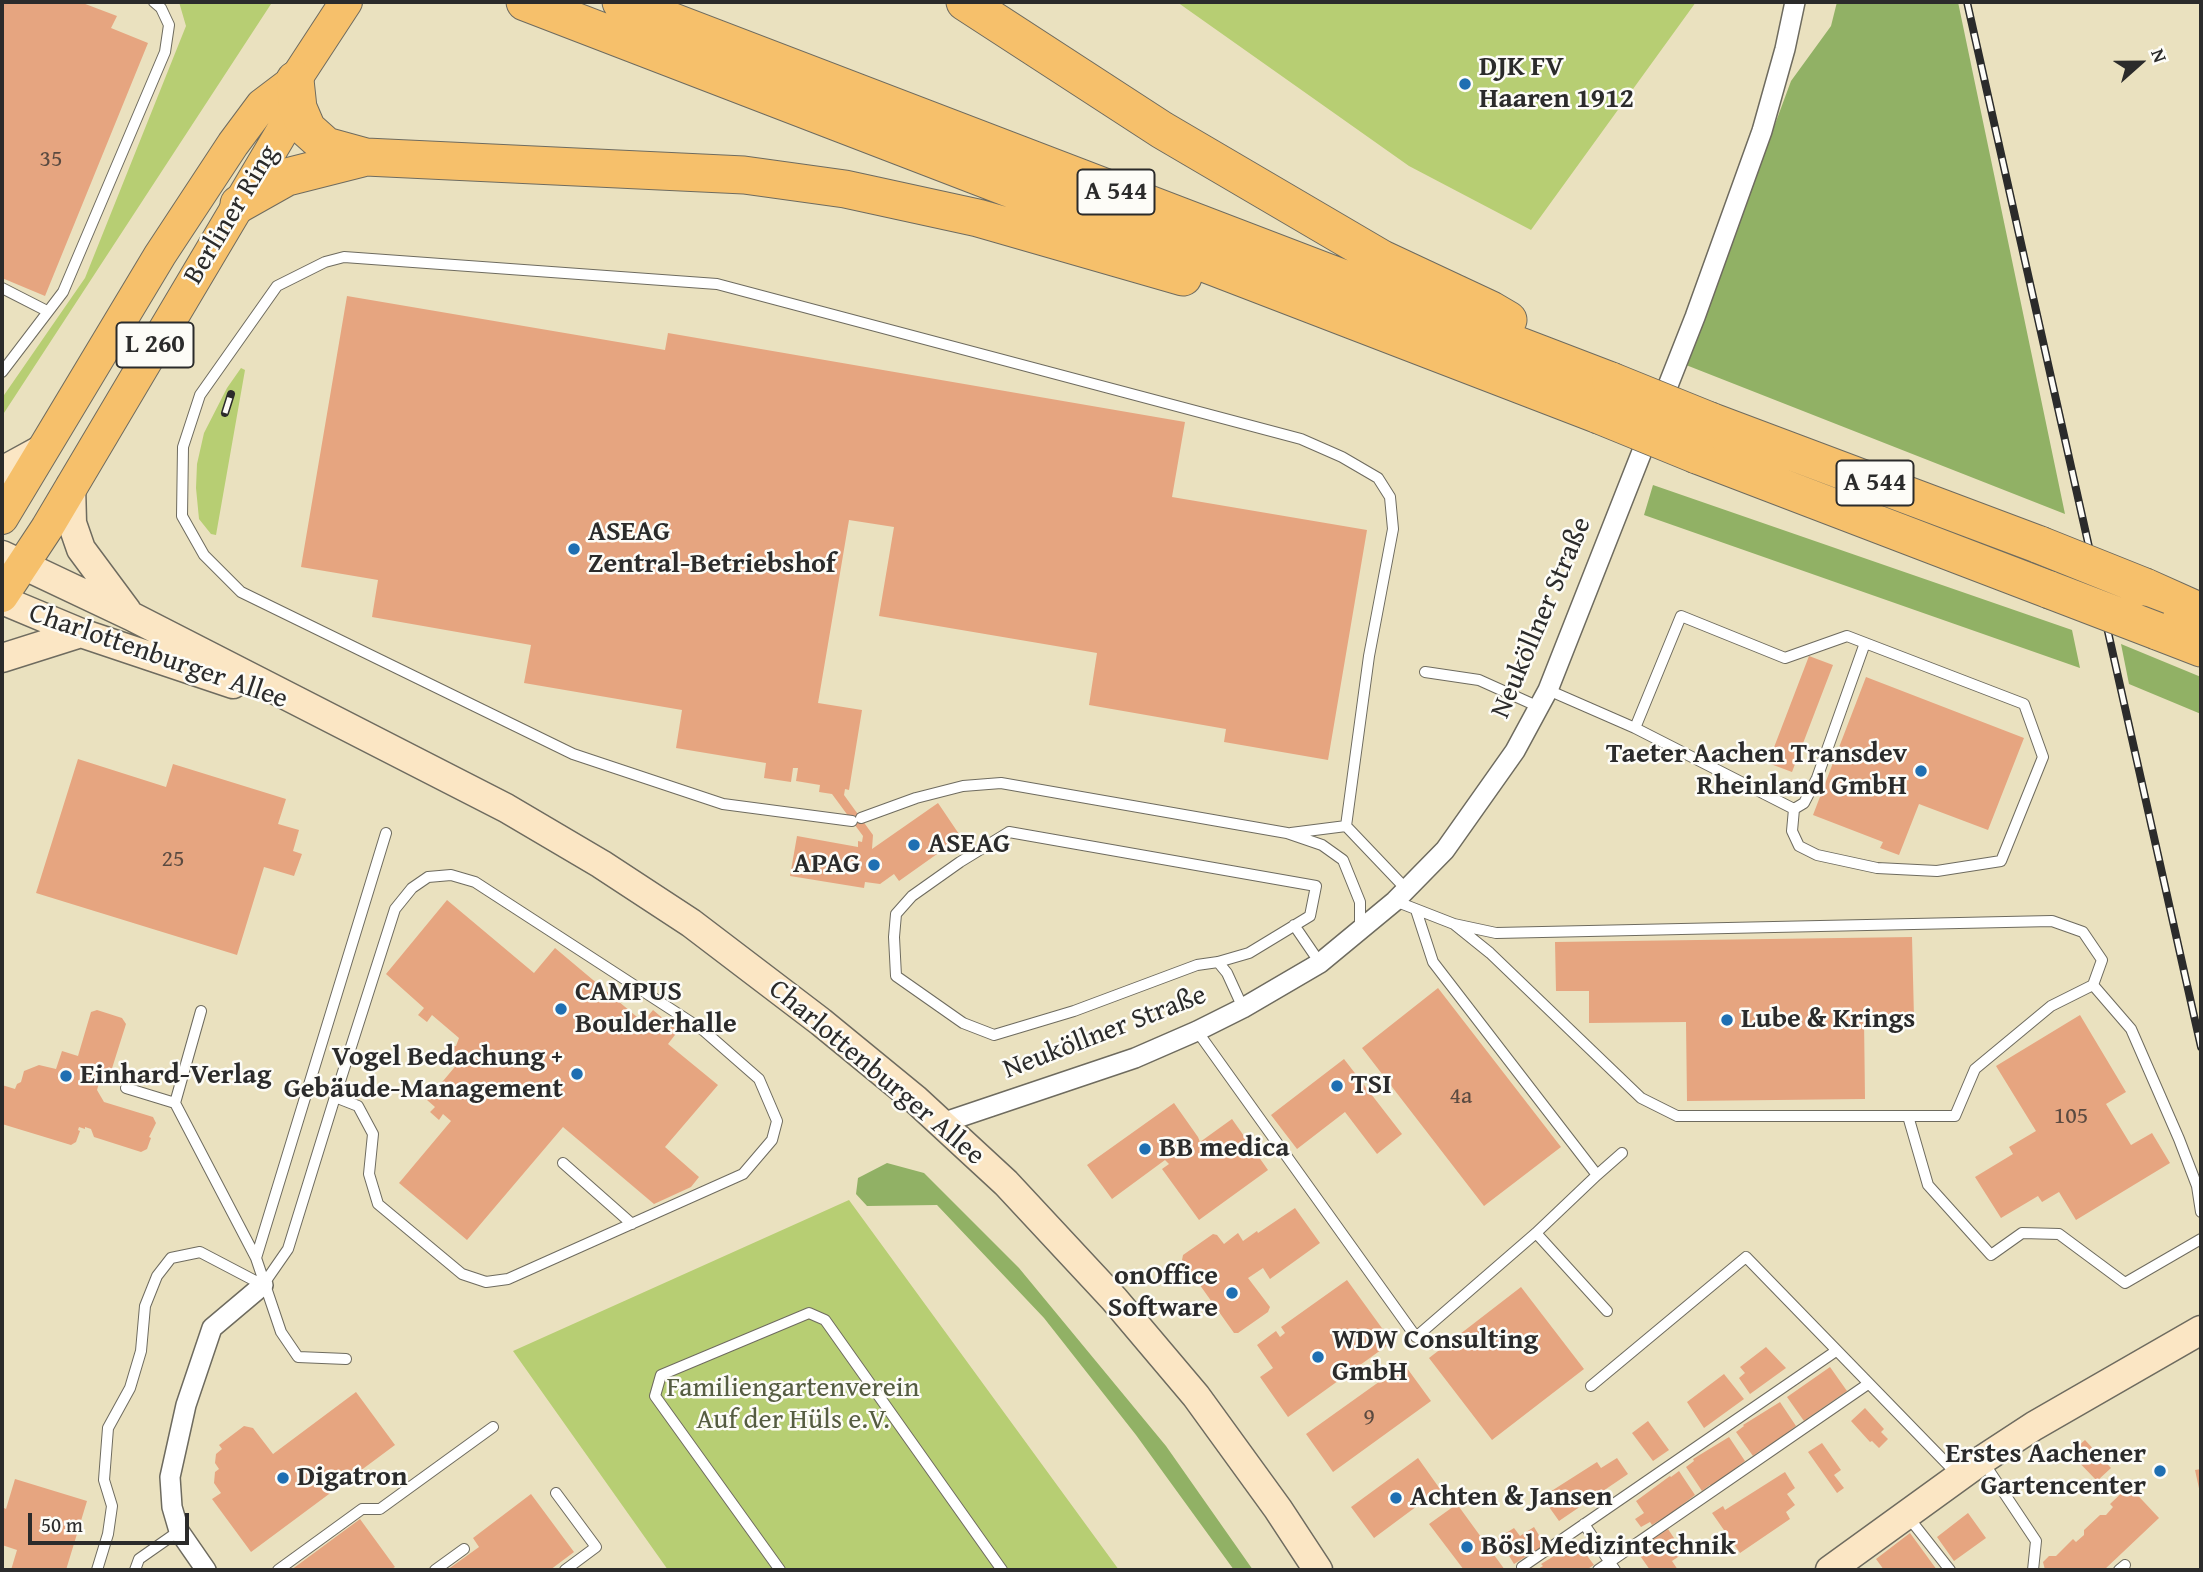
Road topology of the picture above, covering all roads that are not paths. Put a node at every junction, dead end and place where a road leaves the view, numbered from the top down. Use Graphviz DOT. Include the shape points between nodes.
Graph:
graph roads {
  1 [pos="155,2"];
  2 [pos="346,2"];
  3 [pos="525,2"];
  4 [pos="621,2"];
  5 [pos="965,2"];
  6 [pos="1795,2"];
  7 [pos="295,80"];
  8 [pos="366,157"];
  9 [pos="239,204"];
  10 [pos="2,288"];
  11 [pos="1314,305"];
  12 [pos="47,311"];
  13 [pos="2,372"];
  14 [pos="1611,381"];
  15 [pos="43,449"];
  16 [pos="2,471"];
  17 [pos="71,485"];
  18 [pos="2,518"];
  19 [pos="12,560"];
  20 [pos="2,598"];
  21 [pos="2201,612"];
  22 [pos="131,616"];
  23 [pos="81,634"];
  24 [pos="1865,642"];
  25 [pos="2201,648"];
  26 [pos="2,658"];
  27 [pos="1425,672"];
  28 [pos="1543,699"];
  29 [pos="316,712"];
  30 [pos="1634,728"];
  31 [pos="1794,809"];
  32 [pos="1346,826"];
  33 [pos="386,833"];
  34 [pos="1287,833"];
  35 [pos="1401,896"];
  36 [pos="1416,910"];
  37 [pos="1454,924"];
  38 [pos="1294,925"];
  39 [pos="1360,931"];
  40 [pos="1218,962"];
  41 [pos="1320,963"];
  42 [pos="2093,985"];
  43 [pos="1243,1008"];
  44 [pos="201,1011"];
  45 [pos="1197,1031"];
  46 [pos="126,1088"];
  47 [pos="335,1097"];
  48 [pos="175,1103"];
  49 [pos="1908,1116"];
  50 [pos="942,1123"];
  51 [pos="1622,1153"];
  52 [pos="563,1163"];
  53 [pos="1597,1175"];
  54 [pos="2201,1212"];
  55 [pos="632,1224"];
  56 [pos="1536,1233"];
  57 [pos="2201,1239"];
  58 [pos="256,1258"];
  59 [pos="263,1285"];
  60 [pos="1607,1311"];
  61 [pos="2201,1330"];
  62 [pos="1836,1351"];
  63 [pos="346,1359"];
  64 [pos="1868,1384"];
  65 [pos="1591,1386"];
  66 [pos="493,1427"];
  67 [pos="1982,1460"];
  68 [pos="1959,1476"];
  69 [pos="556,1493"];
  70 [pos="1906,1514"];
  71 [pos="1584,1524"];
  72 [pos="179,1531"];
  73 [pos="464,1549"];
  74 [pos="1612,1566"];
  75 [pos="97,1570"];
  76 [pos="135,1570"];
  77 [pos="206,1570"];
  78 [pos="278,1570"];
  79 [pos="435,1570"];
  80 [pos="565,1570"];
  81 [pos="780,1570"];
  82 [pos="1002,1570"];
  83 [pos="1318,1570"];
  84 [pos="1524,1570"];
  85 [pos="1598,1570"];
  86 [pos="1830,1570"];
  87 [pos="1950,1570"];
  88 [pos="2033,1570"];
  1 -- 12 [label="lane" via="169,25 166,52 63,292"];
  2 -- 7 [label="main road, Berliner Ring / L 260"];
  3 -- 11 [label="highway, A 544"];
  4 -- 14 [label="highway, A 544"];
  5 -- 14 [label="highway" via="1161,130 1382,259 1491,310"];
  6 -- 28 [label="street, Neuköllner Straße" via="1758,143 1695,317"];
  7 -- 8 [label="highway" via="298,108 307,129 326,146"];
  7 -- 9 [label="main road, Berliner Ring / L 260" via="286,125"];
  7 -- 15 [label="main road, Berliner Ring / L 260" via="262,105 233,144"];
  8 -- 9 [label="highway" via="287,177"];
  8 -- 11 [label="highway" via="744,175 845,189 978,218 1180,276"];
  9 -- 17 [label="main road, Berliner Ring / L 260"];
  10 -- 12 [label="lane"];
  11 -- 25 [label="highway, A 544, bridge"];
  12 -- 13 [label="lane"];
  14 -- 21 [label="highway, A 544, bridge" via="2040,545"];
  15 -- 16 [label="street"];
  15 -- 18 [label="main road, Berliner Ring / L 260"];
  17 -- 19 [label="main road, Berliner Ring / L 260" via="47,528"];
  17 -- 22 [label="street" via="72,523 81,549"];
  19 -- 20 [label="main road, Berliner Ring / L 260"];
  19 -- 22 [label="street, Charlottenburger Allee"];
  20 -- 23 [label="street, Charlottenburger Allee"];
  22 -- 29 [label="street, Charlottenburger Allee"];
  23 -- 26 [label="street"];
  23 -- 29 [label="street, Charlottenburger Allee"];
  24 -- 30 [label="lane" via="1847,636 1785,658 1681,616"];
  24 -- 31 [label="lane" via="1817,778 1804,803"];
  24 -- 31 [label="lane" via="2024,704 2043,757 2001,861 1937,871 1877,868 1817,855 1799,846 1792,831"];
  27 -- 28 [label="lane" via="1479,680"];
  28 -- 30 [label="lane"];
  28 -- 35 [label="street, Neuköllner Straße" via="1515,751 1446,850"];
  29 -- 50 [label="street, Charlottenburger Allee" via="472,789 691,923"];
  30 -- 31 [label="lane"];
  32 -- 34 [label="lane"];
  32 -- 34 [label="lane" via="1369,656 1393,529 1390,497 1378,478 1301,439 717,284 344,257 277,286 200,395 183,447 182,516 204,555 241,592 573,754 723,804 857,819 963,786 1001,783"];
  32 -- 35 [label="lane"];
  33 -- 58 [label="lane"];
  34 -- 39 [label="lane" via="1322,845 1343,860 1360,902"];
  35 -- 36 [label="lane"];
  35 -- 39 [label="street, Neuköllner Straße"];
  36 -- 37 [label="lane"];
  36 -- 53 [label="lane" via="1433,962"];
  37 -- 42 [label="lane" via="1496,933 2052,921 2083,932 2090,941 2102,961"];
  37 -- 49 [label="lane" via="1641,1098 1677,1116"];
  38 -- 40 [label="lane" via="1249,953"];
  38 -- 40 [label="lane" via="1310,916 1316,886 1009,832 912,896 896,914 896,975 963,1023 994,1035 1197,965"];
  38 -- 41 [label="lane"];
  39 -- 41 [label="street, Neuköllner Straße"];
  40 -- 43 [label="lane"];
  41 -- 43 [label="street, Neuköllner Straße"];
  42 -- 49 [label="lane" via="2051,1006 1975,1069 1955,1116"];
  42 -- 54 [label="lane" via="2131,1029 2197,1186"];
  43 -- 45 [label="street, Neuköllner Straße"];
  44 -- 48 [label="lane"];
  45 -- 50 [label="street, Neuköllner Straße" via="1135,1058"];
  45 -- 56 [label="lane" via="1416,1337"];
  46 -- 48 [label="lane"];
  47 -- 55 [label="lane" via="358,1106 373,1134 369,1174 378,1205 462,1274 486,1282 508,1279"];
  47 -- 55 [label="lane" via="395,909 428,877 452,875 475,882 703,1030 759,1079 771,1104 777,1121 772,1140 743,1174"];
  47 -- 59 [label="lane" via="288,1249"];
  48 -- 58 [label="lane"];
  49 -- 57 [label="lane" via="1928,1185 1991,1255 2022,1233 2059,1234 2125,1283"];
  50 -- 83 [label="street, Charlottenburger Allee" via="1097,1280 1180,1377"];
  51 -- 53 [label="lane"];
  52 -- 55 [label="lane"];
  53 -- 56 [label="lane"];
  56 -- 60 [label="lane"];
  58 -- 59 [label="lane"];
  59 -- 63 [label="lane" via="281,1332 298,1357"];
  59 -- 72 [label="street" via="212,1328 203,1354 170,1477"];
  59 -- 75 [label="lane" via="200,1252 171,1258 157,1276 145,1306 141,1352 130,1388 108,1428 104,1480 112,1506"];
  61 -- 67 [label="street"];
  62 -- 64 [label="lane"];
  62 -- 65 [label="lane" via="1746,1257"];
  62 -- 71 [label="lane"];
  64 -- 68 [label="lane"];
  64 -- 74 [label="lane"];
  66 -- 78 [label="lane" via="380,1509 362,1509"];
  67 -- 68 [label="street"];
  67 -- 88 [label="lane" via="2036,1541"];
  68 -- 70 [label="street"];
  69 -- 80 [label="lane" via="596,1547"];
  70 -- 86 [label="street"];
  70 -- 87 [label="lane"];
  71 -- 74 [label="lane"];
  71 -- 84 [label="lane" via="1522,1567"];
  72 -- 76 [label="lane" via="139,1559"];
  72 -- 77 [label="street"];
  73 -- 79 [label="lane"];
  74 -- 85 [label="lane"];
  81 -- 82 [label="lane" via="655,1396 661,1375 809,1313 825,1320"];
}
